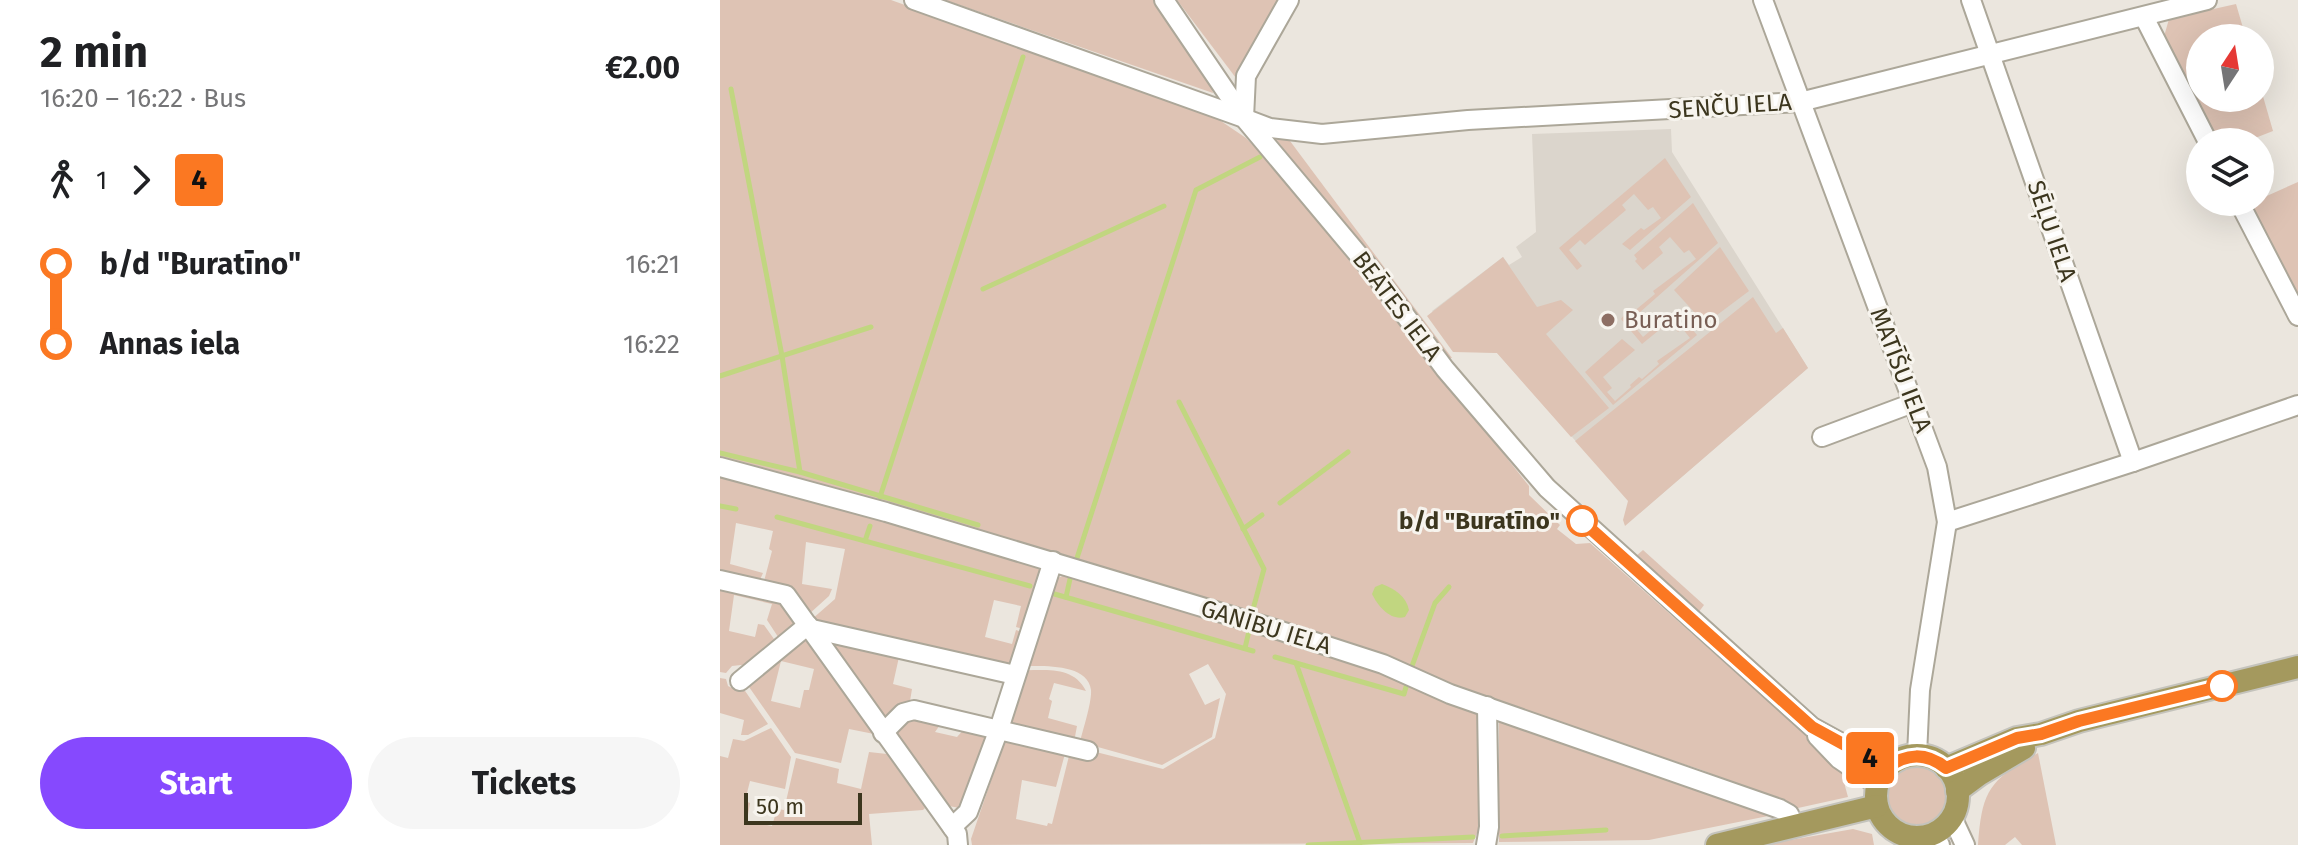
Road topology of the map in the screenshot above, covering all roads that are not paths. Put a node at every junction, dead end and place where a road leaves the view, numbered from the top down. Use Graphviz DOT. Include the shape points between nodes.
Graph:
graph roads {
  1 [pos="914,0"];
  2 [pos="1164,0"];
  3 [pos="1289,0"];
  4 [pos="1763,0"];
  5 [pos="1971,0"];
  6 [pos="2207,0"];
  7 [pos="2144,17"];
  8 [pos="1989,55"];
  9 [pos="1800,102"];
  10 [pos="1244,118"];
  11 [pos="2201,128"];
  12 [pos="2246,216"];
  13 [pos="2298,316"];
  14 [pos="1913,403"];
  15 [pos="2298,405"];
  16 [pos="1822,437"];
  17 [pos="2133,462"];
  18 [pos="720,467"];
  19 [pos="1947,522"];
  20 [pos="1053,561"];
  21 [pos="720,580"];
  22 [pos="810,627"];
  23 [pos="2298,667"];
  24 [pos="1015,675"];
  25 [pos="740,681"];
  26 [pos="1487,706"];
  27 [pos="999,729"];
  28 [pos="883,733"];
  29 [pos="2041,734"];
  30 [pos="1088,751"];
  31 [pos="1917,755"];
  32 [pos="1946,768"];
  33 [pos="1880,786"];
  34 [pos="1957,791"];
  35 [pos="1952,817"];
  36 [pos="1794,825"];
  37 [pos="952,827"];
  38 [pos="1893,838"];
  39 [pos="1925,840"];
  40 [pos="958,845"];
  41 [pos="1486,845"];
  42 [pos="1717,845"];
  43 [pos="1965,845"];
  1 -- 10 [label="street"];
  2 -- 10 [label="street, BEĀTES IELA"];
  3 -- 10 [label="street" via="1246,76"];
  4 -- 9 [label="street, MATĪŠU IELA"];
  5 -- 8 [label="street, SĒĻU IELA"];
  6 -- 7 [label="street, SENČU IELA"];
  7 -- 8 [label="street, SENČU IELA"];
  7 -- 11 [label="street"];
  8 -- 9 [label="street, SENČU IELA"];
  8 -- 17 [label="street, SĒĻU IELA"];
  9 -- 10 [label="street, SENČU IELA" via="1468,120 1322,134 1270,128"];
  9 -- 14 [label="street, MATĪŠU IELA"];
  10 -- 33 [label="street, BEĀTES IELA" via="1547,488"];
  12 -- 13 [label="street"];
  14 -- 16 [label="street"];
  14 -- 19 [label="street, MATĪŠU IELA" via="1937,467"];
  15 -- 17 [label="street"];
  17 -- 19 [label="street"];
  18 -- 20 [label="street, GANĪBU IELA"];
  19 -- 31 [label="street, MATĪŠU IELA" via="1920,690"];
  20 -- 24 [label="street"];
  20 -- 26 [label="street, GANĪBU IELA" via="1383,664"];
  21 -- 22 [label="street" via="786,595"];
  22 -- 24 [label="street"];
  22 -- 25 [label="street"];
  22 -- 28 [label="street"];
  23 -- 29 [label="main road"];
  24 -- 27 [label="street"];
  26 -- 36 [label="street, GANĪBU IELA" via="1780,809"];
  26 -- 41 [label="street"];
  27 -- 28 [label="street" via="914,710 903,713"];
  27 -- 30 [label="street"];
  27 -- 37 [label="street" via="968,812"];
  28 -- 37 [label="street"];
  29 -- 32 [label="main road" via="2017,738"];
  29 -- 34 [label="main road"];
  31 -- 32 [label="main road"];
  31 -- 33 [label="main road" via="1906,757"];
  32 -- 34 [label="main road"];
  33 -- 36 [label="main road"];
  33 -- 38 [label="main road" via="1880,815"];
  34 -- 35 [label="main road"];
  35 -- 39 [label="main road"];
  35 -- 43 [label="street"];
  36 -- 42 [label="main road"];
  37 -- 40 [label="street"];
  38 -- 39 [label="main road"];
}
